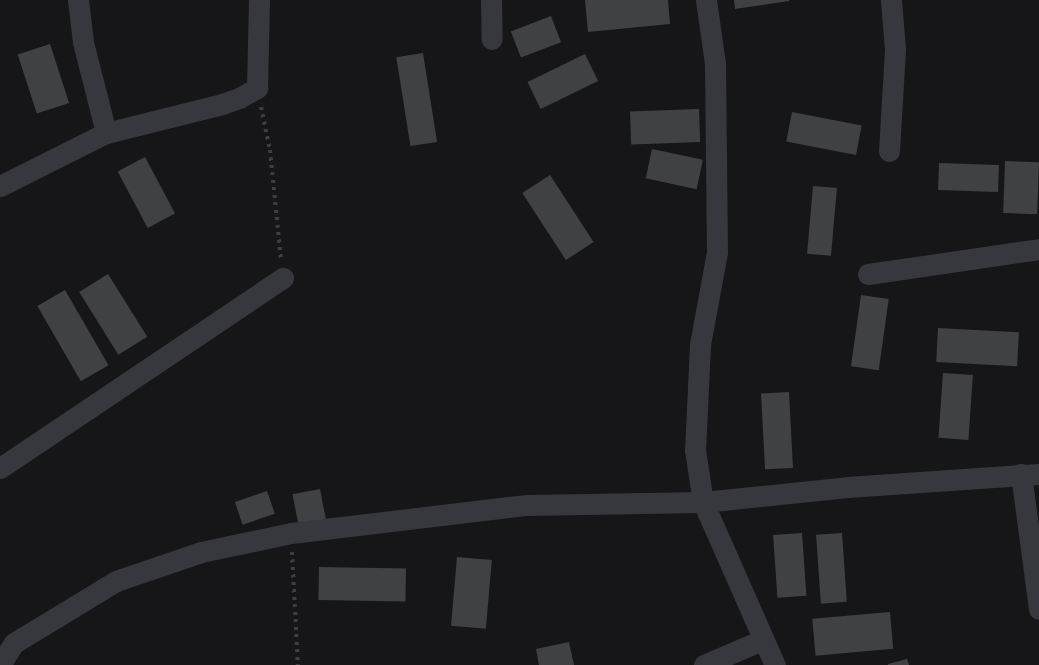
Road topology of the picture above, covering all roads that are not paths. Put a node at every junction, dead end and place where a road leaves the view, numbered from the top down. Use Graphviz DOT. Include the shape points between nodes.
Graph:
graph roads {
  1 [pos="78,0"];
  2 [pos="259,0"];
  3 [pos="491,0"];
  4 [pos="706,0"];
  5 [pos="891,0"];
  6 [pos="492,39"];
  7 [pos="106,133"];
  8 [pos="889,151"];
  9 [pos="0,186"];
  10 [pos="1039,249"];
  11 [pos="868,274"];
  12 [pos="283,278"];
  13 [pos="0,468"];
  14 [pos="1030,474"];
  15 [pos="703,502"];
  16 [pos="1039,609"];
  17 [pos="762,640"];
  18 [pos="0,665"];
  19 [pos="704,665"];
  20 [pos="775,665"];
  1 -- 7 [label="street" via="83,42"];
  2 -- 7 [label="street" via="257,88 222,104"];
  3 -- 6 [label="street"];
  4 -- 15 [label="street" via="715,63 717,252 700,345 695,450"];
  5 -- 8 [label="street" via="895,49"];
  7 -- 9 [label="street"];
  10 -- 11 [label="street"];
  12 -- 13 [label="street"];
  14 -- 15 [label="street"];
  14 -- 16 [label="street"];
  15 -- 17 [label="street"];
  15 -- 18 [label="street" via="527,505 291,533 201,552 116,581 14,643"];
  17 -- 19 [label="street"];
  17 -- 20 [label="street"];
}
